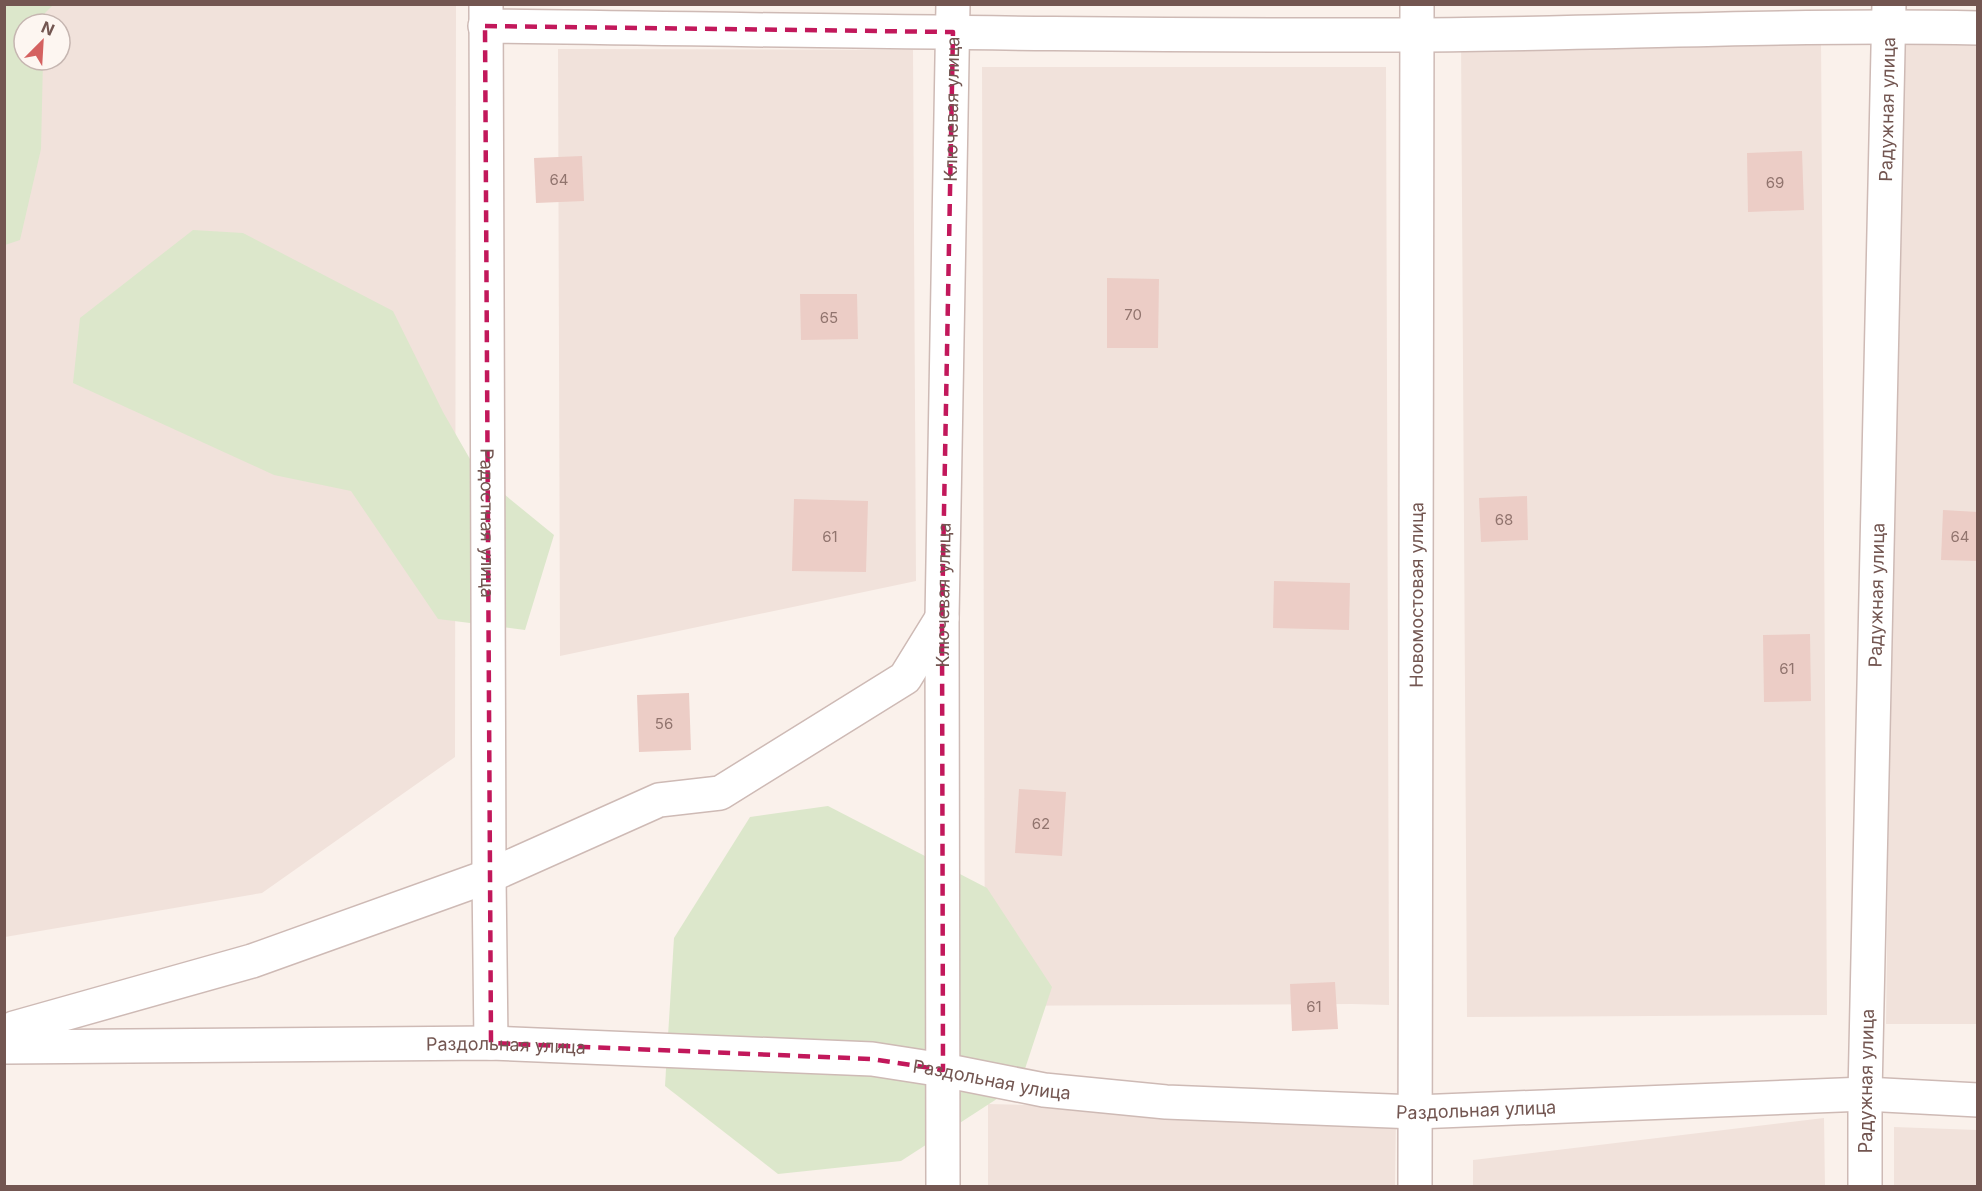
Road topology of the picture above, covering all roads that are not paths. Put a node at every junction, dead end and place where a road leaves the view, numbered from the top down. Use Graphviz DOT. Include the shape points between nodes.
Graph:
graph roads {
  1 [pos="486,15"];
  2 [pos="1889,15"];
  3 [pos="953,18"];
  4 [pos="1417,20"];
  5 [pos="1977,28"];
  6 [pos="942,618"];
  7 [pos="489,876"];
  8 [pos="4,1033"];
  9 [pos="491,1043"];
  10 [pos="4,1047"];
  11 [pos="943,1070"];
  12 [pos="1865,1094"];
  13 [pos="1977,1100"];
  14 [pos="1416,1112"];
  15 [pos="943,1186"];
  16 [pos="1415,1186"];
  17 [pos="1866,1186"];
  1 -- 3 [label="street"];
  1 -- 7 [label="street, Радостная улица"];
  2 -- 4 [label="street"];
  2 -- 5 [label="street"];
  2 -- 12 [label="street, Радужная улица"];
  3 -- 4 [label="street"];
  3 -- 6 [label="street, Ключевая улица"];
  4 -- 14 [label="street, Новомостовая улица"];
  6 -- 7 [label="street" via="905,678 720,794 658,800"];
  6 -- 11 [label="street, Ключевая улица"];
  7 -- 8 [label="street" via="252,961"];
  7 -- 9 [label="street, Радостная улица"];
  9 -- 10 [label="street, Раздольная улица"];
  9 -- 11 [label="street, Раздольная улица" via="872,1059"];
  11 -- 14 [label="street, Раздольная улица" via="1044,1090 1166,1102"];
  11 -- 15 [label="street, Ключевая улица"];
  12 -- 13 [label="street, Раздольная улица"];
  12 -- 14 [label="street, Раздольная улица"];
  12 -- 17 [label="street, Радужная улица"];
  14 -- 16 [label="street, Новомостовая улица"];
}
